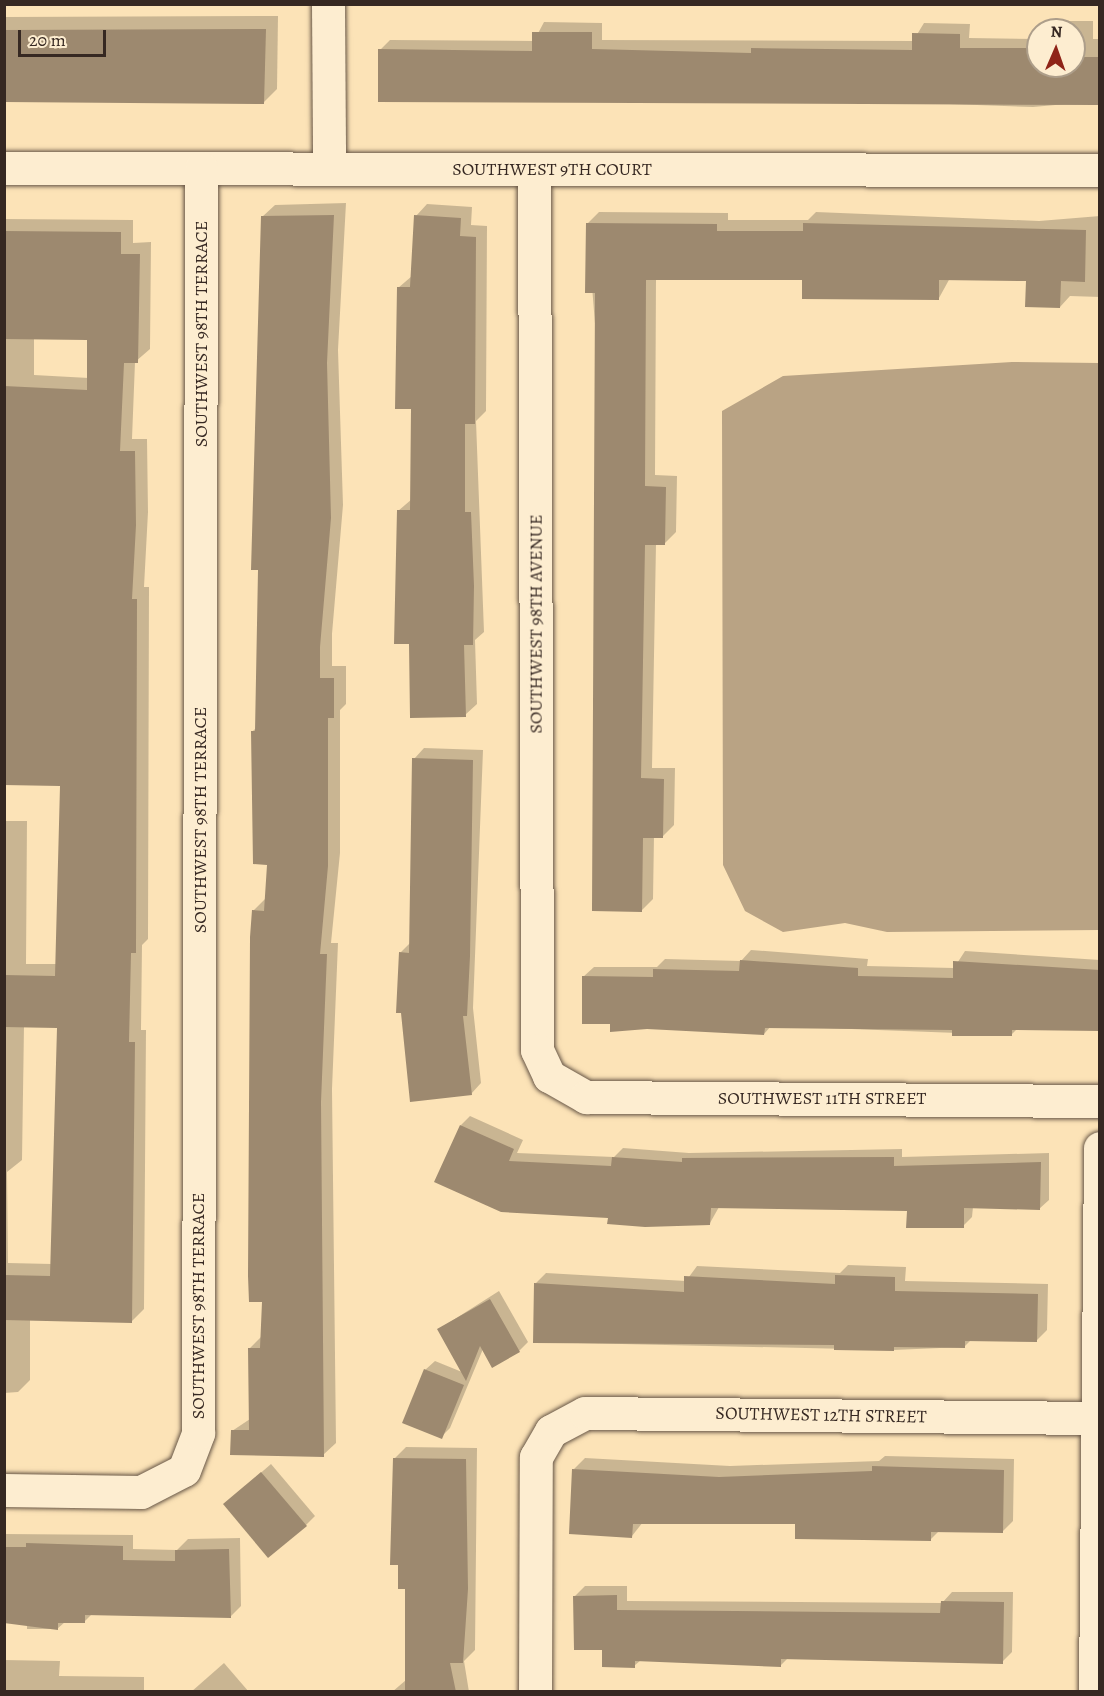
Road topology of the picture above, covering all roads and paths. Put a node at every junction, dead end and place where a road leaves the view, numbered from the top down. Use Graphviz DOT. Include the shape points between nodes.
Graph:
graph roads {
  1 [pos="328,4"];
  2 [pos="329,167"];
  3 [pos="4,168"];
  4 [pos="201,168"];
  5 [pos="534,169"];
  6 [pos="1100,170"];
  7 [pos="549,1076"];
  8 [pos="1100,1101"];
  9 [pos="1100,1148"];
  10 [pos="1096,1418"];
  11 [pos="4,1490"];
  12 [pos="1098,1590"];
  13 [pos="535,1692"];
  14 [pos="1095,1692"];
  1 -- 2 [label="street"];
  2 -- 4 [label="street, SOUTHWEST 9TH COURT"];
  2 -- 5 [label="street, SOUTHWEST 9TH COURT"];
  3 -- 4 [label="street, SOUTHWEST 9TH COURT"];
  4 -- 11 [label="street, SOUTHWEST 98TH TERRACE" via="198,1432 184,1470 141,1492"];
  5 -- 6 [label="street, SOUTHWEST 9TH COURT"];
  5 -- 7 [label="street, SOUTHWEST 98TH AVENUE" via="537,1050"];
  7 -- 8 [label="street, SOUTHWEST 11TH STREET" via="586,1097"];
  9 -- 10 [label="street"];
  10 -- 12 [label="street"];
  10 -- 13 [label="street, SOUTHWEST 12TH STREET" via="585,1413 550,1431 536,1458"];
  12 -- 14 [label="street"];
}
